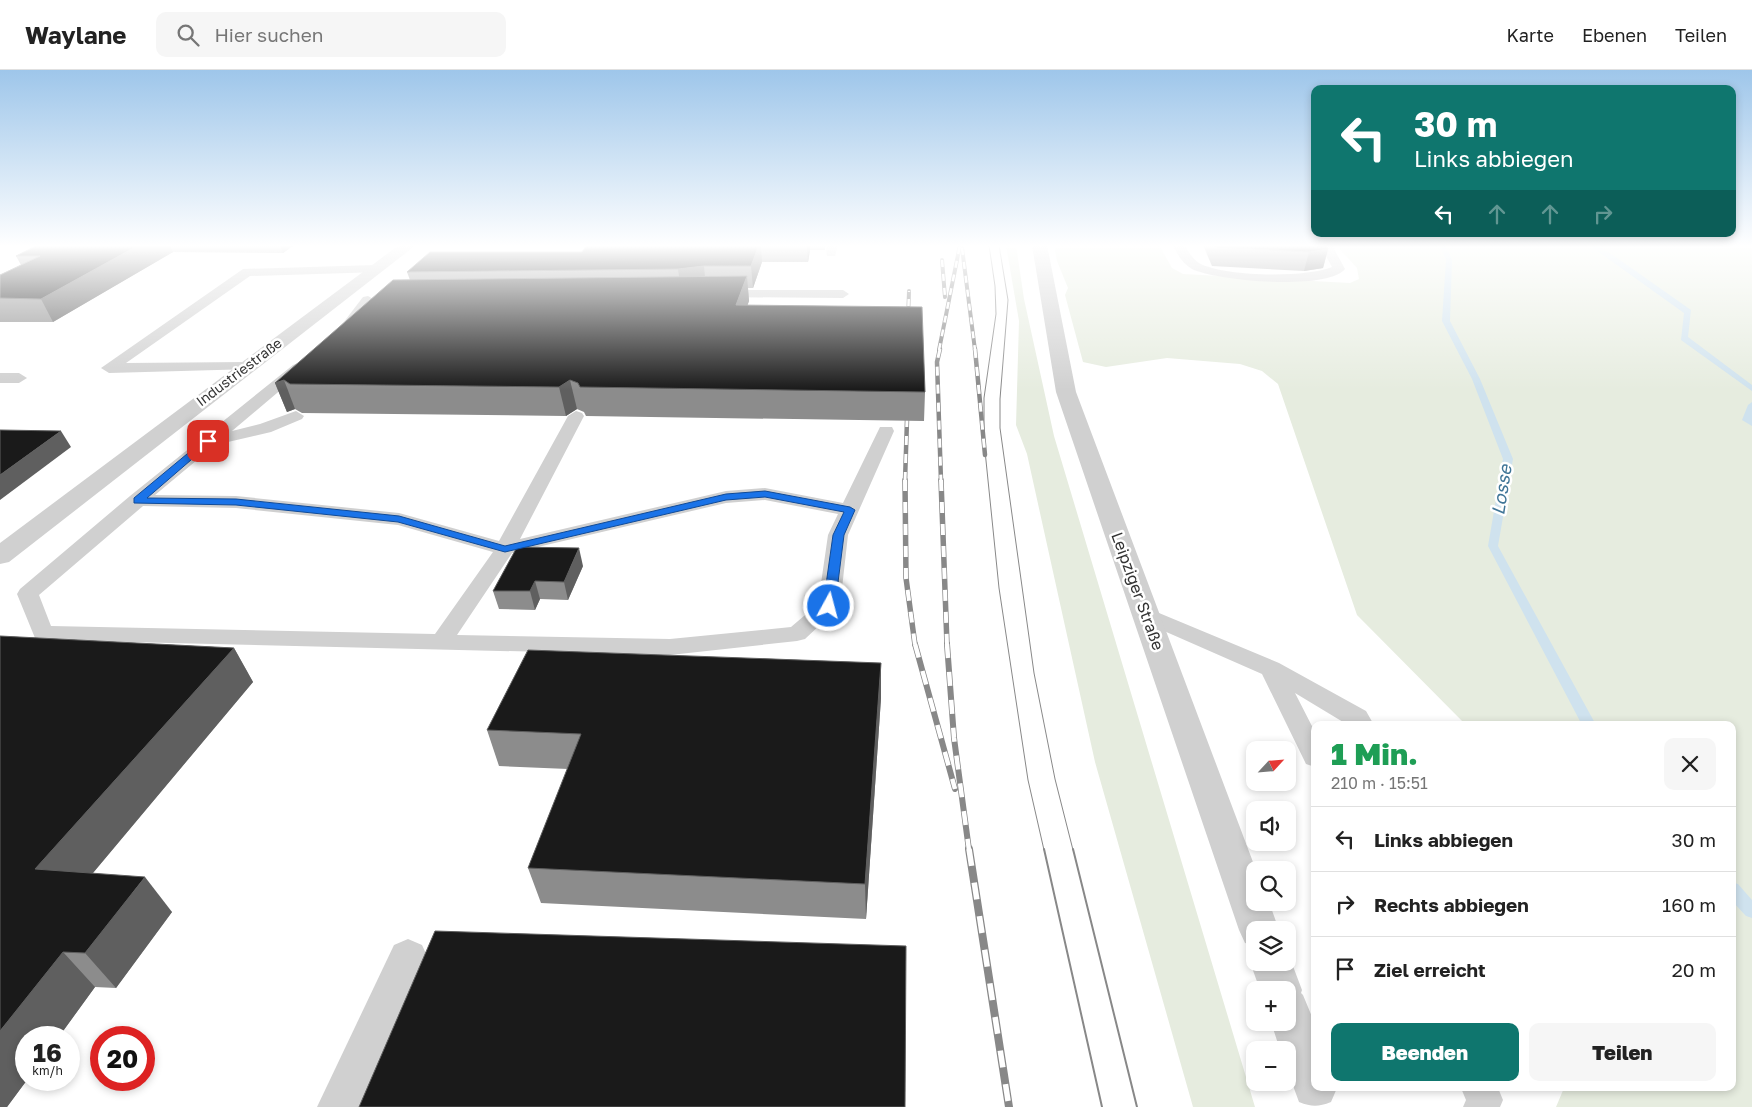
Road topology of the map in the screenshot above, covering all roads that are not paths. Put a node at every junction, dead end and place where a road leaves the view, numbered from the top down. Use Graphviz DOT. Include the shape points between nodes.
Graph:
graph roads {
  1 [pos="217,293"];
  2 [pos="1048,293"];
  3 [pos="706,294"];
  4 [pos="843,294"];
  5 [pos="342,295"];
  6 [pos="248,366"];
  7 [pos="0,378"];
  8 [pos="19,378"];
  9 [pos="296,416"];
  10 [pos="576,416"];
  11 [pos="886,431"];
  12 [pos="208,441"];
  13 [pos="138,500"];
  14 [pos="850,510"];
  15 [pos="505,549"];
  16 [pos="0,556"];
  17 [pos="1147,615"];
  18 [pos="441,642"];
  19 [pos="1271,669"];
  20 [pos="1359,721"];
  21 [pos="1311,749"];
  22 [pos="1256,921"];
  23 [pos="408,958"];
  24 [pos="1296,1031"];
  25 [pos="1311,1075"];
  26 [pos="1316,1091"];
  27 [pos="340,1107"];
  28 [pos="1322,1107"];
  1 -- 6 [label="lane" via="109,368"];
  2 -- 17 [label="street, Leipziger Straße" via="1066,392"];
  3 -- 4 [label="lane"];
  5 -- 6 [label="street, Industriestraße"];
  5 -- 12 [label="lane" via="373,300 348,328"];
  6 -- 16 [label="street, Industriestraße"];
  7 -- 8 [label="lane"];
  9 -- 12 [label="lane" via="265,428"];
  10 -- 15 [label="lane"];
  11 -- 14 [label="lane"];
  12 -- 13 [label="lane"];
  13 -- 15 [label="lane" via="236,502 399,519"];
  13 -- 18 [label="lane" via="28,594 43,634"];
  14 -- 15 [label="lane" via="765,494 726,497"];
  14 -- 18 [label="lane" via="838,535 829,606 797,634 670,647"];
  15 -- 18 [label="lane"];
  17 -- 19 [label="lane"];
  17 -- 22 [label="street, Leipziger Straße"];
  19 -- 20 [label="lane"];
  19 -- 21 [label="lane"];
  23 -- 27 [label="street"];
  24 -- 25 [label="street"];
  26 -- 28 [label="street"];
}
